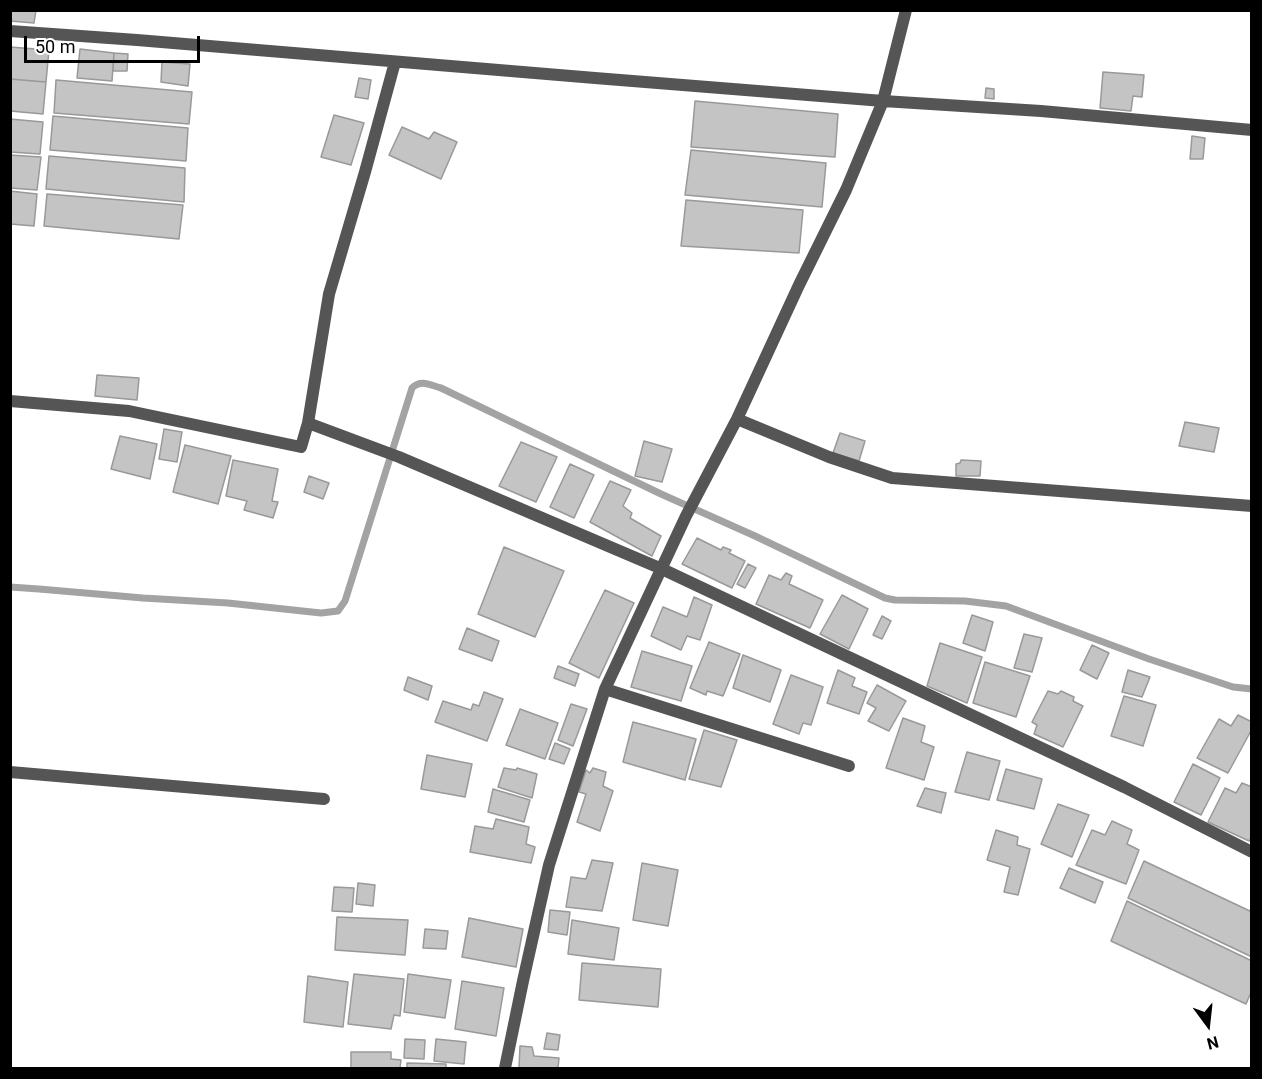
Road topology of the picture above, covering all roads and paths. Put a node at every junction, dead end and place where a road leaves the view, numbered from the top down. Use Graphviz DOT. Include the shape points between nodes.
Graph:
graph roads {
  1 [pos="906,10"];
  2 [pos="10,31"];
  3 [pos="395,62"];
  4 [pos="883,101"];
  5 [pos="1251,130"];
  6 [pos="10,401"];
  7 [pos="737,419"];
  8 [pos="309,423"];
  9 [pos="1251,506"];
  10 [pos="662,569"];
  11 [pos="605,689"];
  12 [pos="849,766"];
  13 [pos="10,772"];
  14 [pos="324,799"];
  15 [pos="1251,852"];
  16 [pos="505,1068"];
  1 -- 4 [label="street"];
  2 -- 3 [label="street"];
  3 -- 4 [label="street"];
  3 -- 8 [label="street" via="329,294"];
  4 -- 5 [label="street"];
  4 -- 7 [label="street" via="846,190"];
  6 -- 8 [label="street" via="129,411 301,447"];
  7 -- 9 [label="street" via="892,478"];
  7 -- 10 [label="street" via="694,498"];
  8 -- 10 [label="street"];
  10 -- 11 [label="street"];
  10 -- 15 [label="street" via="1124,787"];
  11 -- 12 [label="street"];
  11 -- 16 [label="street" via="549,865"];
  13 -- 14 [label="street"];
}
